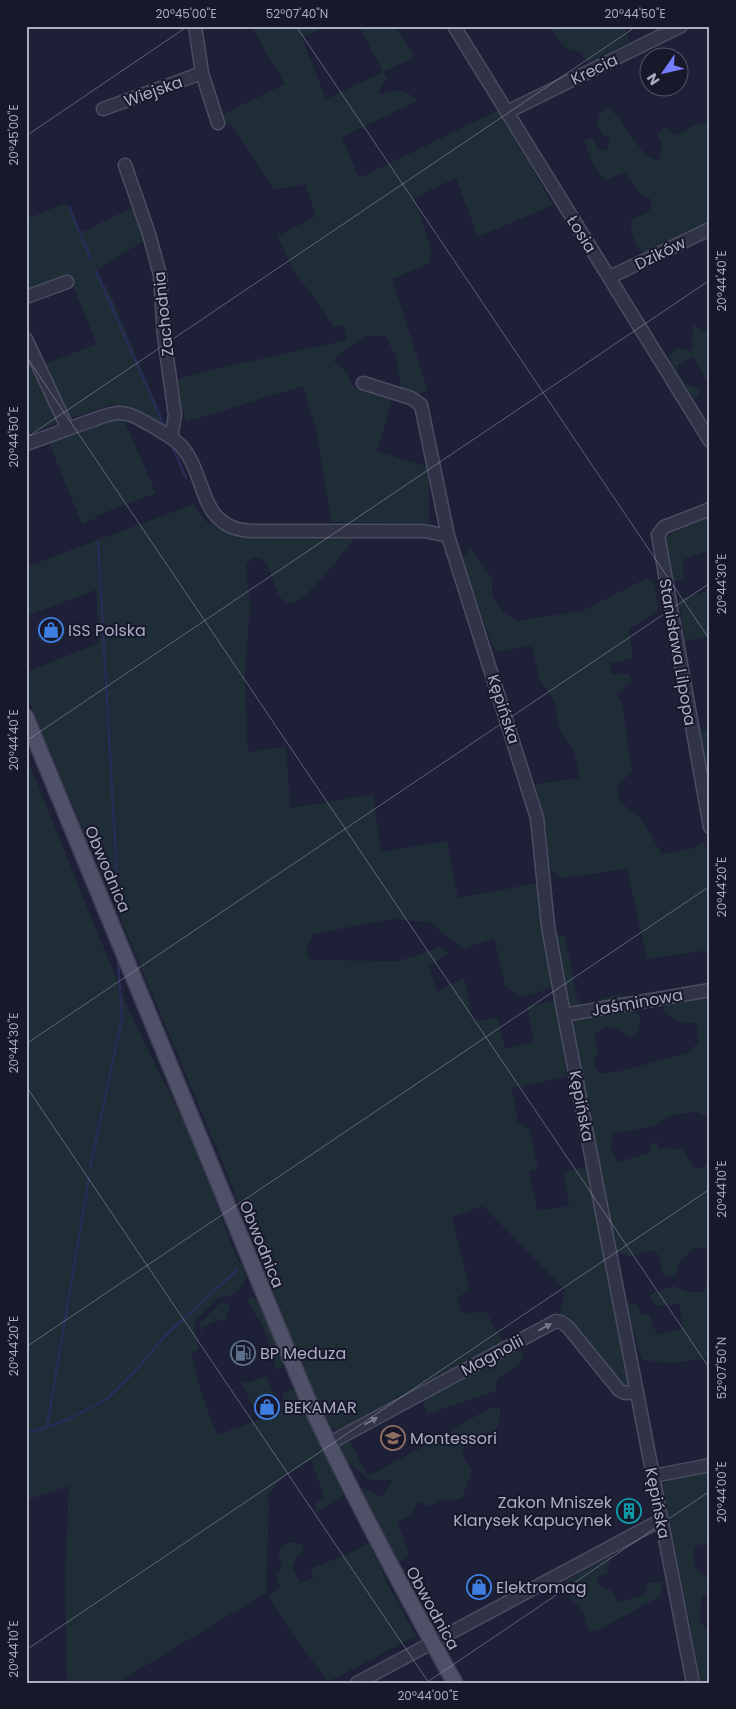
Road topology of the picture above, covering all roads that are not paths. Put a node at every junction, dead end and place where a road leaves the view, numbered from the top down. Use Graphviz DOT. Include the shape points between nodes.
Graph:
graph roads {
  1 [pos="195,26"];
  2 [pos="454,26"];
  3 [pos="681,26"];
  4 [pos="202,73"];
  5 [pos="103,109"];
  6 [pos="507,112"];
  7 [pos="218,122"];
  8 [pos="125,165"];
  9 [pos="710,228"];
  10 [pos="610,277"];
  11 [pos="67,282"];
  12 [pos="26,297"];
  13 [pos="26,338"];
  14 [pos="363,382"];
  15 [pos="68,429"];
  16 [pos="171,438"];
  17 [pos="710,442"];
  18 [pos="26,444"];
  19 [pos="710,509"];
  20 [pos="448,536"];
  21 [pos="26,717"];
  22 [pos="710,826"];
  23 [pos="710,990"];
  24 [pos="564,1014"];
  25 [pos="637,1392"];
  26 [pos="328,1444"];
  27 [pos="710,1465"];
  28 [pos="653,1476"];
  29 [pos="661,1520"];
  30 [pos="432,1642"];
  31 [pos="357,1683"];
  32 [pos="455,1683"];
  33 [pos="693,1683"];
  1 -- 4 [label="street, Wiejska"];
  2 -- 6 [label="street, Łosia"];
  3 -- 6 [label="street, Krecia"];
  4 -- 5 [label="street, Wiejska"];
  4 -- 7 [label="street, Wiejska"];
  6 -- 10 [label="street, Łosia"];
  8 -- 16 [label="street, Zachodnia" via="160,275 164,336 175,415"];
  9 -- 10 [label="street, Dzików"];
  10 -- 17 [label="street, Łosia"];
  11 -- 12 [label="street"];
  13 -- 15 [label="street"];
  14 -- 20 [label="street, Kępińska" via="411,398 421,405"];
  15 -- 16 [label="street" via="111,414 124,413"];
  15 -- 18 [label="street"];
  16 -- 20 [label="street" via="189,459 211,510 233,528 251,531 424,530"];
  19 -- 22 [label="street, Stanisława Lilpopa" via="664,527 658,535"];
  20 -- 24 [label="street, Kępińska" via="537,818 548,926"];
  21 -- 26 [label="main road, Obwodnica"];
  23 -- 24 [label="street, Jaśminowa"];
  24 -- 25 [label="street, Kępińska"];
  26 -- 25 [label="street, Magnolii, one-way" via="556,1321 568,1328 619,1390"];
  25 -- 28 [label="street, Kępińska"];
  26 -- 30 [label="main road, Obwodnica"];
  27 -- 28 [label="street"];
  28 -- 29 [label="street, Kępińska"];
  29 -- 30 [label="street"];
  29 -- 33 [label="street, Kępińska"];
  30 -- 31 [label="street"];
  30 -- 32 [label="main road, Obwodnica"];
}
